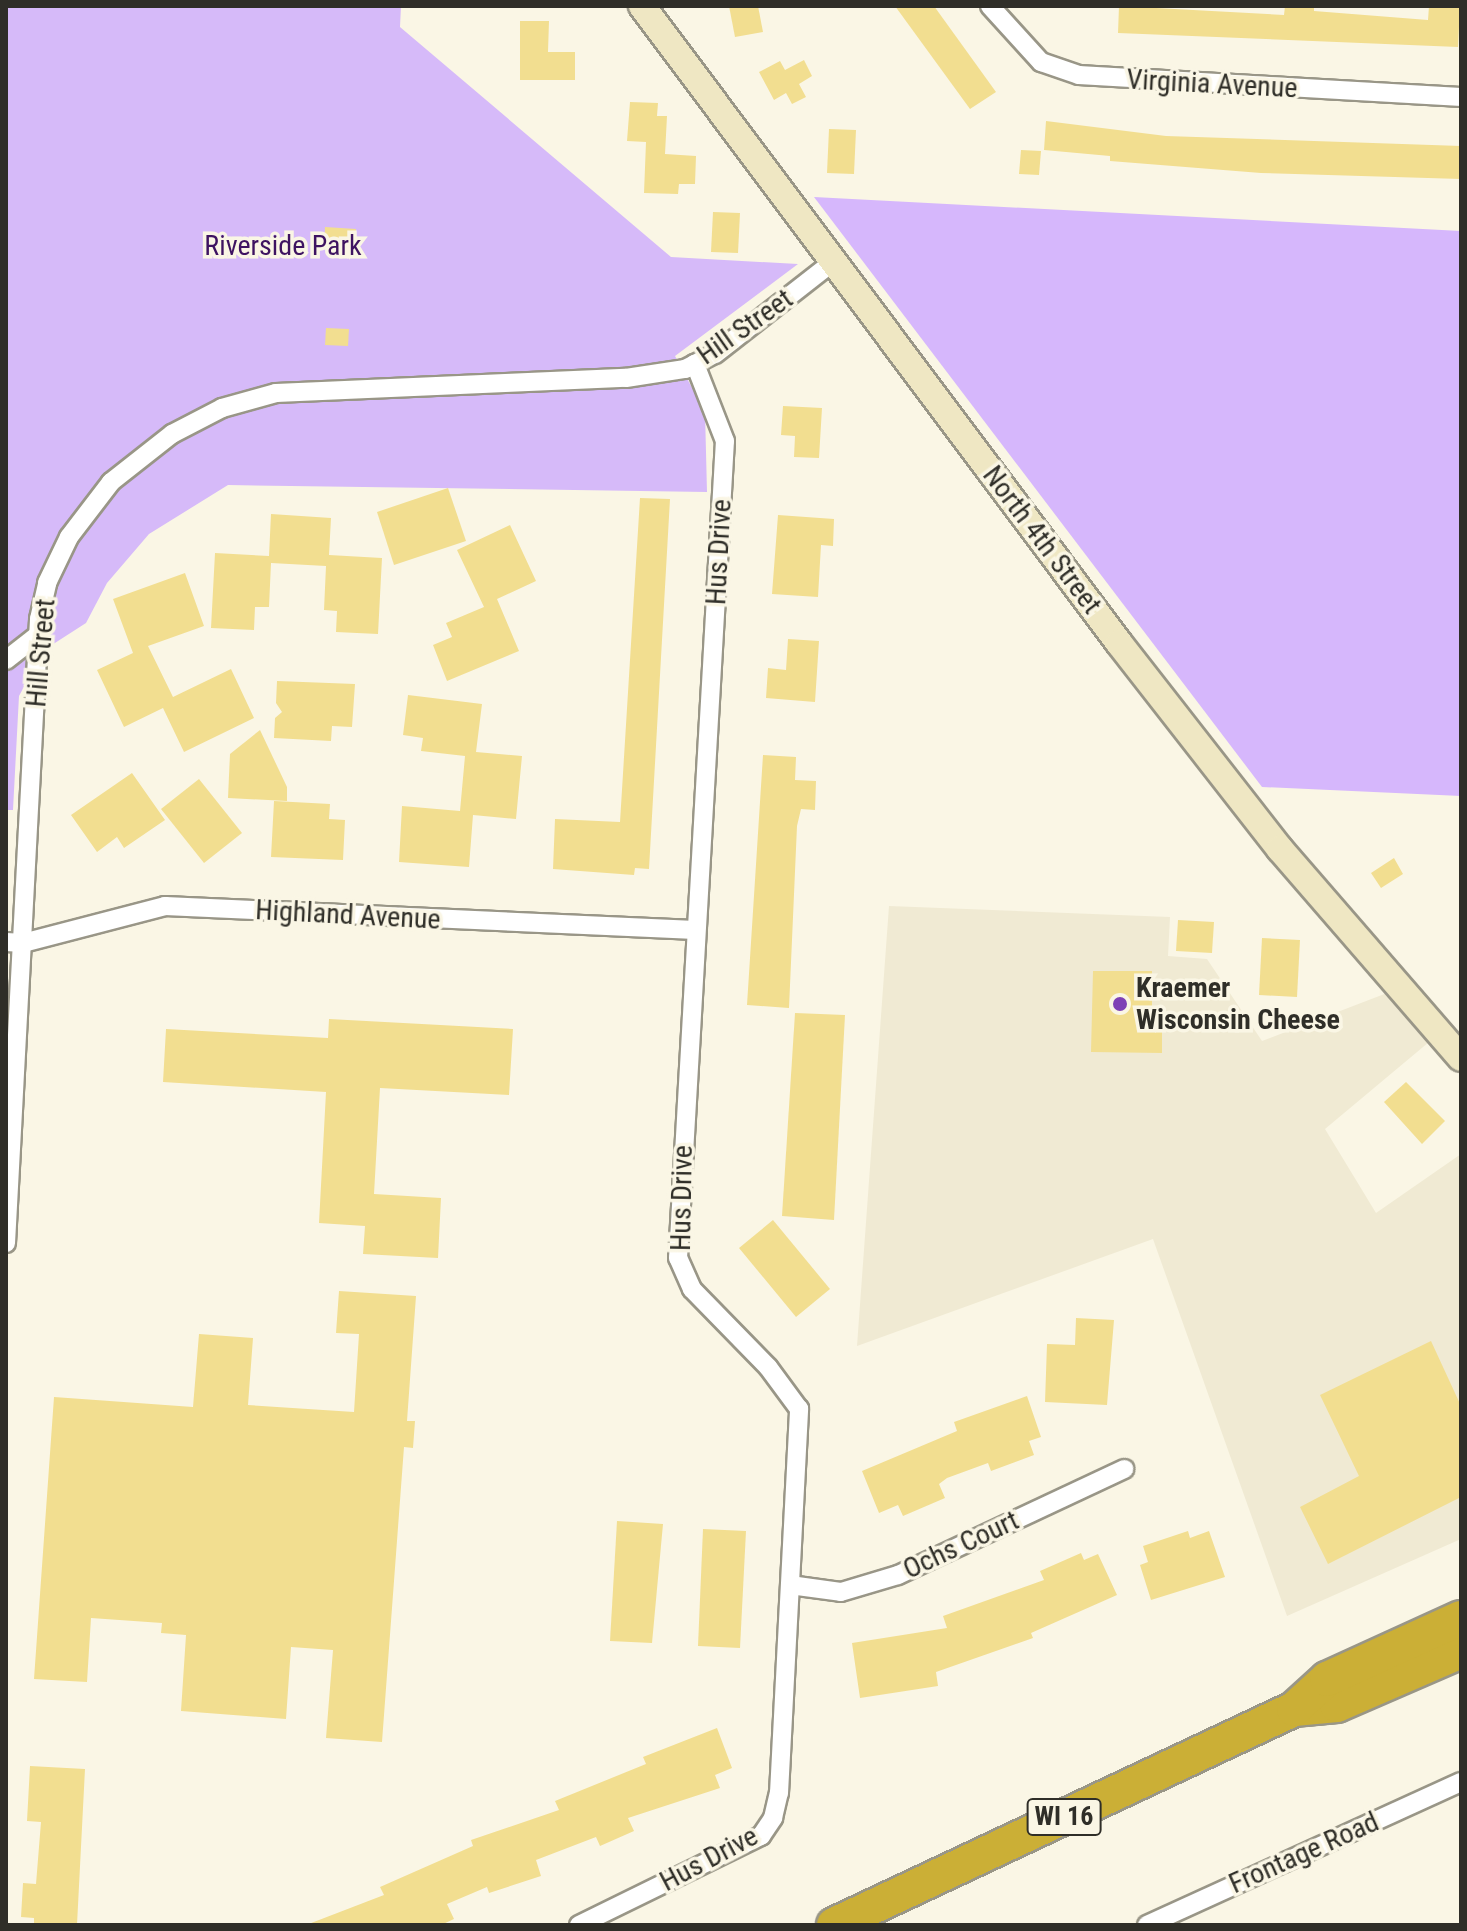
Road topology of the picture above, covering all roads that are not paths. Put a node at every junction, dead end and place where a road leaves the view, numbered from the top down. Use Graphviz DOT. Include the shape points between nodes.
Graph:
graph roads {
  1 [pos="642,6"];
  2 [pos="990,6"];
  3 [pos="1461,97"];
  4 [pos="834,261"];
  5 [pos="695,364"];
  6 [pos="37,636"];
  7 [pos="6,660"];
  8 [pos="695,930"];
  9 [pos="15,942"];
  10 [pos="1461,1058"];
  11 [pos="6,1243"];
  12 [pos="1124,1469"];
  13 [pos="790,1585"];
  14 [pos="1461,1618"];
  15 [pos="1461,1651"];
  16 [pos="1294,1709"];
  17 [pos="1461,1782"];
  18 [pos="579,1925"];
  19 [pos="834,1925"];
  20 [pos="1147,1925"];
  1 -- 4 [label="street, North 4th Street"];
  2 -- 3 [label="street, Virginia Avenue" via="1041,62 1079,75"];
  4 -- 5 [label="street, Hill Street" via="762,320"];
  4 -- 10 [label="street, North 4th Street" via="1280,849"];
  5 -- 6 [label="street, Hill Street" via="626,378 314,388 222,408 172,434 111,482 56,561"];
  5 -- 8 [label="street, Hus Drive" via="725,441"];
  6 -- 7 [label="street"];
  6 -- 9 [label="street, Hill Street"];
  8 -- 9 [label="street, Highland Avenue" via="165,906"];
  8 -- 13 [label="street, Hus Drive" via="678,1258 692,1289 768,1367 799,1409"];
  9 -- 11 [label="street, Hill Street"];
  12 -- 13 [label="street, Ochs Court" via="898,1575 841,1592"];
  13 -- 18 [label="street, Hus Drive" via="779,1793 769,1827 751,1842"];
  14 -- 16 [label="highway, WI 16" via="1327,1679"];
  15 -- 16 [label="highway, WI 16" via="1337,1705"];
  16 -- 19 [label="highway, WI 16"];
  17 -- 20 [label="street, Frontage Road"];
}
